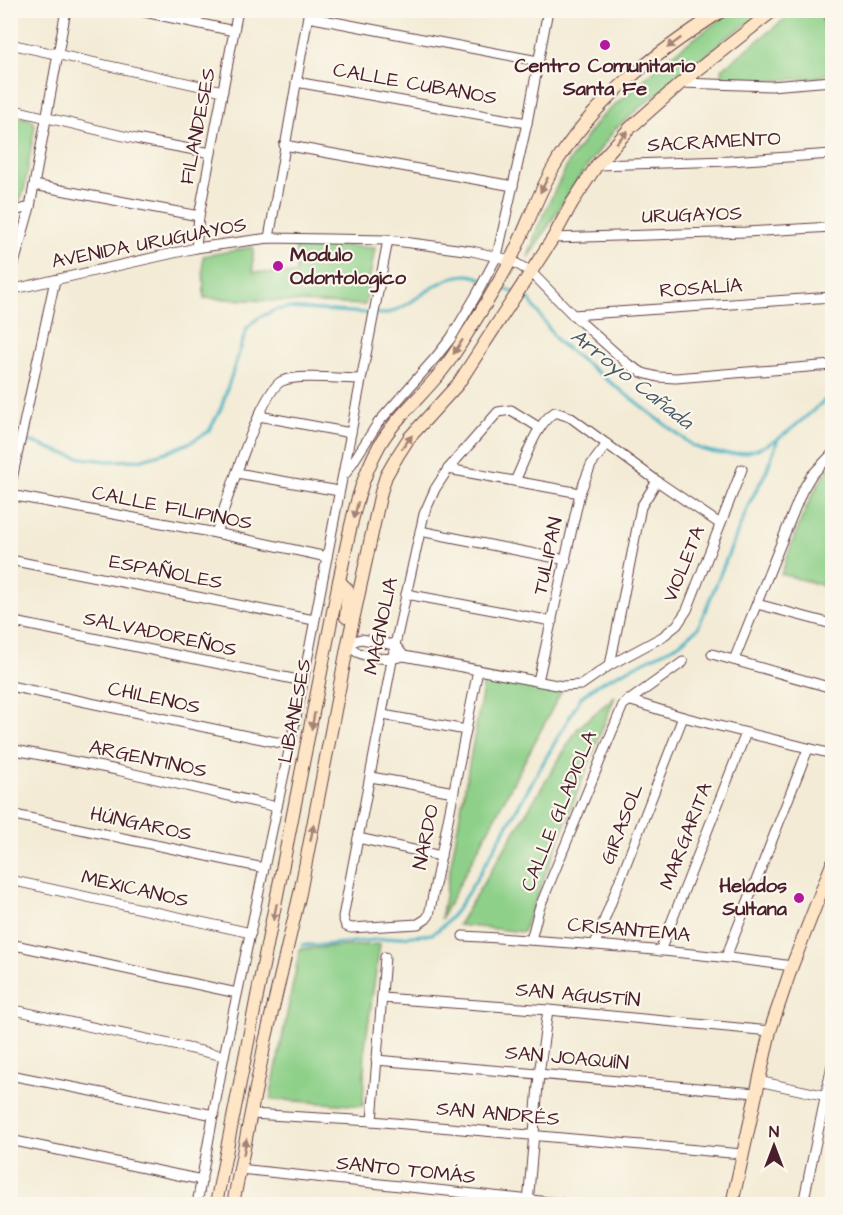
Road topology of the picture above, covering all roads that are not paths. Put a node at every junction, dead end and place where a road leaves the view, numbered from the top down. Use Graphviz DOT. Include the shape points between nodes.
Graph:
graph roads {
  1 [pos="66,10"];
  2 [pos="135,10"];
  3 [pos="238,10"];
  4 [pos="548,10"];
  5 [pos="723,10"];
  6 [pos="829,10"];
  7 [pos="772,11"];
  8 [pos="308,14"];
  9 [pos="832,25"];
  10 [pos="234,31"];
  11 [pos="10,44"];
  12 [pos="58,56"];
  13 [pos="538,61"];
  14 [pos="832,81"];
  15 [pos="296,82"];
  16 [pos="681,83"];
  17 [pos="223,91"];
  18 [pos="10,109"];
  19 [pos="46,117"];
  20 [pos="527,123"];
  21 [pos="284,145"];
  22 [pos="211,153"];
  23 [pos="832,153"];
  24 [pos="597,165"];
  25 [pos="34,185"];
  26 [pos="513,186"];
  27 [pos="30,207"];
  28 [pos="10,212"];
  29 [pos="199,216"];
  30 [pos="832,226"];
  31 [pos="269,238"];
  32 [pos="553,238"];
  33 [pos="388,240"];
  34 [pos="196,248"];
  35 [pos="497,256"];
  36 [pos="509,263"];
  37 [pos="529,275"];
  38 [pos="10,278"];
  39 [pos="55,280"];
  40 [pos="10,290"];
  41 [pos="483,296"];
  42 [pos="832,297"];
  43 [pos="573,315"];
  44 [pos="832,366"];
  45 [pos="360,379"];
  46 [pos="259,416"];
  47 [pos="540,428"];
  48 [pos="351,433"];
  49 [pos="608,444"];
  50 [pos="832,454"];
  51 [pos="448,469"];
  52 [pos="742,469"];
  53 [pos="237,473"];
  54 [pos="342,480"];
  55 [pos="515,481"];
  56 [pos="657,481"];
  57 [pos="10,488"];
  58 [pos="339,491"];
  59 [pos="580,493"];
  60 [pos="10,495"];
  61 [pos="720,524"];
  62 [pos="420,531"];
  63 [pos="216,533"];
  64 [pos="327,556"];
  65 [pos="10,560"];
  66 [pos="566,560"];
  67 [pos="339,581"];
  68 [pos="406,594"];
  69 [pos="757,604"];
  70 [pos="314,620"];
  71 [pos="10,621"];
  72 [pos="552,621"];
  73 [pos="832,624"];
  74 [pos="348,643"];
  75 [pos="395,645"];
  76 [pos="712,654"];
  77 [pos="404,656"];
  78 [pos="392,659"];
  79 [pos="734,660"];
  80 [pos="683,662"];
  81 [pos="610,665"];
  82 [pos="478,670"];
  83 [pos="303,681"];
  84 [pos="538,681"];
  85 [pos="10,686"];
  86 [pos="832,688"];
  87 [pos="319,690"];
  88 [pos="628,700"];
  89 [pos="383,715"];
  90 [pos="684,717"];
  91 [pos="466,730"];
  92 [pos="746,733"];
  93 [pos="290,745"];
  94 [pos="10,749"];
  95 [pos="808,749"];
  96 [pos="832,754"];
  97 [pos="371,777"];
  98 [pos="454,792"];
  99 [pos="277,807"];
  100 [pos="10,814"];
  101 [pos="358,838"];
  102 [pos="441,856"];
  103 [pos="832,864"];
  104 [pos="264,868"];
  105 [pos="10,880"];
  106 [pos="343,917"];
  107 [pos="251,933"];
  108 [pos="462,936"];
  109 [pos="531,940"];
  110 [pos="10,944"];
  111 [pos="595,944"];
  112 [pos="660,951"];
  113 [pos="385,957"];
  114 [pos="726,957"];
  115 [pos="792,966"];
  116 [pos="237,993"];
  117 [pos="382,998"];
  118 [pos="10,1009"];
  119 [pos="548,1010"];
  120 [pos="770,1031"];
  121 [pos="224,1056"];
  122 [pos="376,1060"];
  123 [pos="832,1065"];
  124 [pos="539,1074"];
  125 [pos="10,1075"];
  126 [pos="757,1087"];
  127 [pos="830,1099"];
  128 [pos="251,1114"];
  129 [pos="214,1116"];
  130 [pos="372,1121"];
  131 [pos="533,1136"];
  132 [pos="10,1140"];
  133 [pos="742,1154"];
  134 [pos="240,1169"];
  135 [pos="202,1180"];
  136 [pos="528,1203"];
  137 [pos="197,1204"];
  138 [pos="216,1204"];
  139 [pos="233,1204"];
  140 [pos="568,1204"];
  141 [pos="732,1204"];
  142 [pos="803,1204"];
  1 -- 12 [label="street"];
  2 -- 10 [label="street"];
  3 -- 10 [label="street, FILANDESES"];
  4 -- 13 [label="street"];
  5 -- 36 [label="main road, LIBANESES, one-way" via="652,59 604,100 553,170"];
  6 -- 9 [label="street"];
  7 -- 16 [label="main road, LIBANESES"];
  8 -- 13 [label="street"];
  8 -- 15 [label="street"];
  10 -- 17 [label="street, FILANDESES"];
  11 -- 12 [label="street"];
  12 -- 17 [label="street"];
  12 -- 19 [label="street"];
  13 -- 20 [label="street"];
  14 -- 16 [label="street" via="771,86"];
  15 -- 20 [label="street, CALLE CUBANOS"];
  15 -- 21 [label="street"];
  24 -- 16 [label="main road, LIBANESES, one-way" via="630,128"];
  17 -- 22 [label="street, FILANDESES"];
  18 -- 19 [label="street"];
  19 -- 22 [label="street"];
  19 -- 25 [label="street"];
  20 -- 26 [label="street"];
  21 -- 26 [label="street"];
  21 -- 31 [label="street"];
  22 -- 29 [label="street, FILANDESES"];
  23 -- 24 [label="street, SACRAMENTO"];
  24 -- 32 [label="main road, LIBANESES"];
  25 -- 27 [label="street"];
  25 -- 29 [label="street"];
  26 -- 35 [label="street"];
  27 -- 28 [label="street"];
  27 -- 38 [label="street"];
  29 -- 34 [label="street, FILANDESES"];
  30 -- 32 [label="street, URUGAYOS"];
  31 -- 33 [label="street, AVENIDA URUGUAYOS"];
  31 -- 34 [label="street, AVENIDA URUGUAYOS"];
  32 -- 37 [label="main road, LIBANESES"];
  33 -- 35 [label="street, AVENIDA URUGUAYOS"];
  33 -- 45 [label="street, LIBANESES"];
  34 -- 39 [label="street, AVENIDA URUGUAYOS"];
  35 -- 36 [label="street, AVENIDA URUGUAYOS"];
  35 -- 41 [label="street"];
  36 -- 37 [label="street, AVENIDA URUGUAYOS"];
  36 -- 41 [label="main road, LIBANESES"];
  37 -- 43 [label="street, AVENIDA URUGUAYOS"];
  74 -- 37 [label="main road, LIBANESES, one-way" via="386,476 409,438 458,384"];
  39 -- 40 [label="street, AVENIDA URUGUAYOS"];
  39 -- 57 [label="street"];
  41 -- 54 [label="street" via="378,423"];
  41 -- 67 [label="main road, LIBANESES, one-way" via="441,372 379,446 361,489"];
  42 -- 43 [label="street, ROSALÍA"];
  43 -- 44 [label="street, AVENIDA URUGUAYOS" via="628,364 650,375 676,378"];
  45 -- 46 [label="street" via="281,381 272,388"];
  45 -- 48 [label="street, LIBANESES"];
  46 -- 48 [label="street"];
  46 -- 53 [label="street"];
  47 -- 49 [label="street" via="555,412 570,417"];
  47 -- 51 [label="street, MAGNOLIA" via="511,410 498,412"];
  47 -- 55 [label="street"];
  48 -- 54 [label="street, LIBANESES"];
  49 -- 56 [label="street"];
  49 -- 59 [label="street, TULIPAN" via="591,465"];
  50 -- 69 [label="street" via="802,491"];
  51 -- 55 [label="street"];
  51 -- 62 [label="street, MAGNOLIA" via="429,500"];
  52 -- 61 [label="street, VIOLETA"];
  53 -- 58 [label="street"];
  53 -- 63 [label="street"];
  54 -- 58 [label="street, LIBANESES"];
  55 -- 59 [label="street"];
  56 -- 61 [label="street"];
  56 -- 81 [label="street" via="641,507"];
  58 -- 64 [label="street, LIBANESES"];
  59 -- 66 [label="street, TULIPAN"];
  60 -- 63 [label="street, CALLE FILIPINOS"];
  61 -- 81 [label="street, VIOLETA" via="687,610 676,625 662,637"];
  62 -- 66 [label="street"];
  62 -- 68 [label="street, MAGNOLIA"];
  63 -- 64 [label="street, CALLE FILIPINOS"];
  64 -- 70 [label="street, LIBANESES"];
  65 -- 70 [label="street, ESPAÑOLES"];
  66 -- 72 [label="street, TULIPAN"];
  67 -- 74 [label="main road" via="346,585 349,595 342,634"];
  67 -- 87 [label="main road, LIBANESES"];
  68 -- 72 [label="street"];
  68 -- 75 [label="street, MAGNOLIA"];
  69 -- 73 [label="street"];
  69 -- 79 [label="street"];
  70 -- 83 [label="street, LIBANESES"];
  71 -- 83 [label="street, SALVADOREÑOS"];
  72 -- 84 [label="street, TULIPAN"];
  74 -- 75 [label="street" via="361,639"];
  74 -- 78 [label="street" via="357,653"];
  74 -- 87 [label="main road" via="340,645 331,684"];
  128 -- 74 [label="main road, LIBANESES, one-way"];
  75 -- 77 [label="street"];
  75 -- 78 [label="street, MAGNOLIA"];
  76 -- 79 [label="street"];
  77 -- 78 [label="street"];
  77 -- 82 [label="street"];
  78 -- 89 [label="street, MAGNOLIA"];
  79 -- 86 [label="street"];
  80 -- 88 [label="street"];
  81 -- 84 [label="street, VIOLETA" via="572,687"];
  82 -- 84 [label="street"];
  82 -- 91 [label="street, NARDO"];
  83 -- 93 [label="street, LIBANESES"];
  85 -- 93 [label="street, CHILENOS"];
  87 -- 138 [label="main road, LIBANESES, one-way"];
  88 -- 90 [label="street"];
  88 -- 109 [label="street, CALLE GLADIOLA" via="615,719 539,909"];
  89 -- 91 [label="street"];
  89 -- 97 [label="street, MAGNOLIA"];
  90 -- 92 [label="street"];
  90 -- 111 [label="street, GIRASOL"];
  91 -- 98 [label="street, NARDO"];
  92 -- 95 [label="street"];
  92 -- 112 [label="street, MARGARITA"];
  93 -- 99 [label="street, LIBANESES"];
  94 -- 99 [label="street, ARGENTINOS"];
  95 -- 96 [label="street"];
  95 -- 114 [label="street"];
  97 -- 98 [label="street"];
  97 -- 101 [label="street, MAGNOLIA"];
  98 -- 102 [label="street, NARDO"];
  99 -- 104 [label="street, LIBANESES"];
  100 -- 104 [label="street, HÚNGAROS"];
  101 -- 102 [label="street"];
  101 -- 106 [label="street, MAGNOLIA"];
  102 -- 106 [label="street, NARDO" via="430,909 423,922 351,928"];
  103 -- 115 [label="main road"];
  104 -- 107 [label="street, LIBANESES"];
  105 -- 107 [label="street, MEXICANOS"];
  107 -- 116 [label="street, LIBANESES"];
  108 -- 109 [label="street, CRISANTEMA"];
  109 -- 111 [label="street, CRISANTEMA"];
  110 -- 116 [label="street"];
  111 -- 112 [label="street, CRISANTEMA"];
  112 -- 114 [label="street, CRISANTEMA"];
  113 -- 117 [label="street"];
  114 -- 115 [label="street, CRISANTEMA"];
  115 -- 120 [label="main road"];
  116 -- 121 [label="street, LIBANESES"];
  117 -- 119 [label="street, SAN AGUSTÍN"];
  117 -- 122 [label="street"];
  118 -- 121 [label="street"];
  119 -- 120 [label="street, SAN AGUSTÍN"];
  119 -- 124 [label="street"];
  120 -- 126 [label="main road"];
  121 -- 129 [label="street, LIBANESES"];
  122 -- 124 [label="street, SAN JOAQUÍN"];
  122 -- 130 [label="street"];
  123 -- 127 [label="street"];
  124 -- 126 [label="street, SAN JOAQUÍN"];
  124 -- 131 [label="street"];
  125 -- 129 [label="street"];
  126 -- 127 [label="street, SAN JOAQUÍN"];
  126 -- 133 [label="main road"];
  127 -- 142 [label="street"];
  128 -- 130 [label="street, SAN ANDRÉS"];
  134 -- 128 [label="main road, LIBANESES, one-way"];
  129 -- 135 [label="street, LIBANESES"];
  130 -- 131 [label="street, SAN ANDRÉS"];
  131 -- 133 [label="street, SAN ANDRÉS"];
  131 -- 136 [label="street"];
  132 -- 135 [label="street"];
  133 -- 141 [label="main road"];
  134 -- 136 [label="street, SANTO TOMÁS"];
  134 -- 139 [label="main road, LIBANESES"];
  135 -- 137 [label="street, LIBANESES"];
  136 -- 140 [label="street, SANTO TOMÁS"];
}
